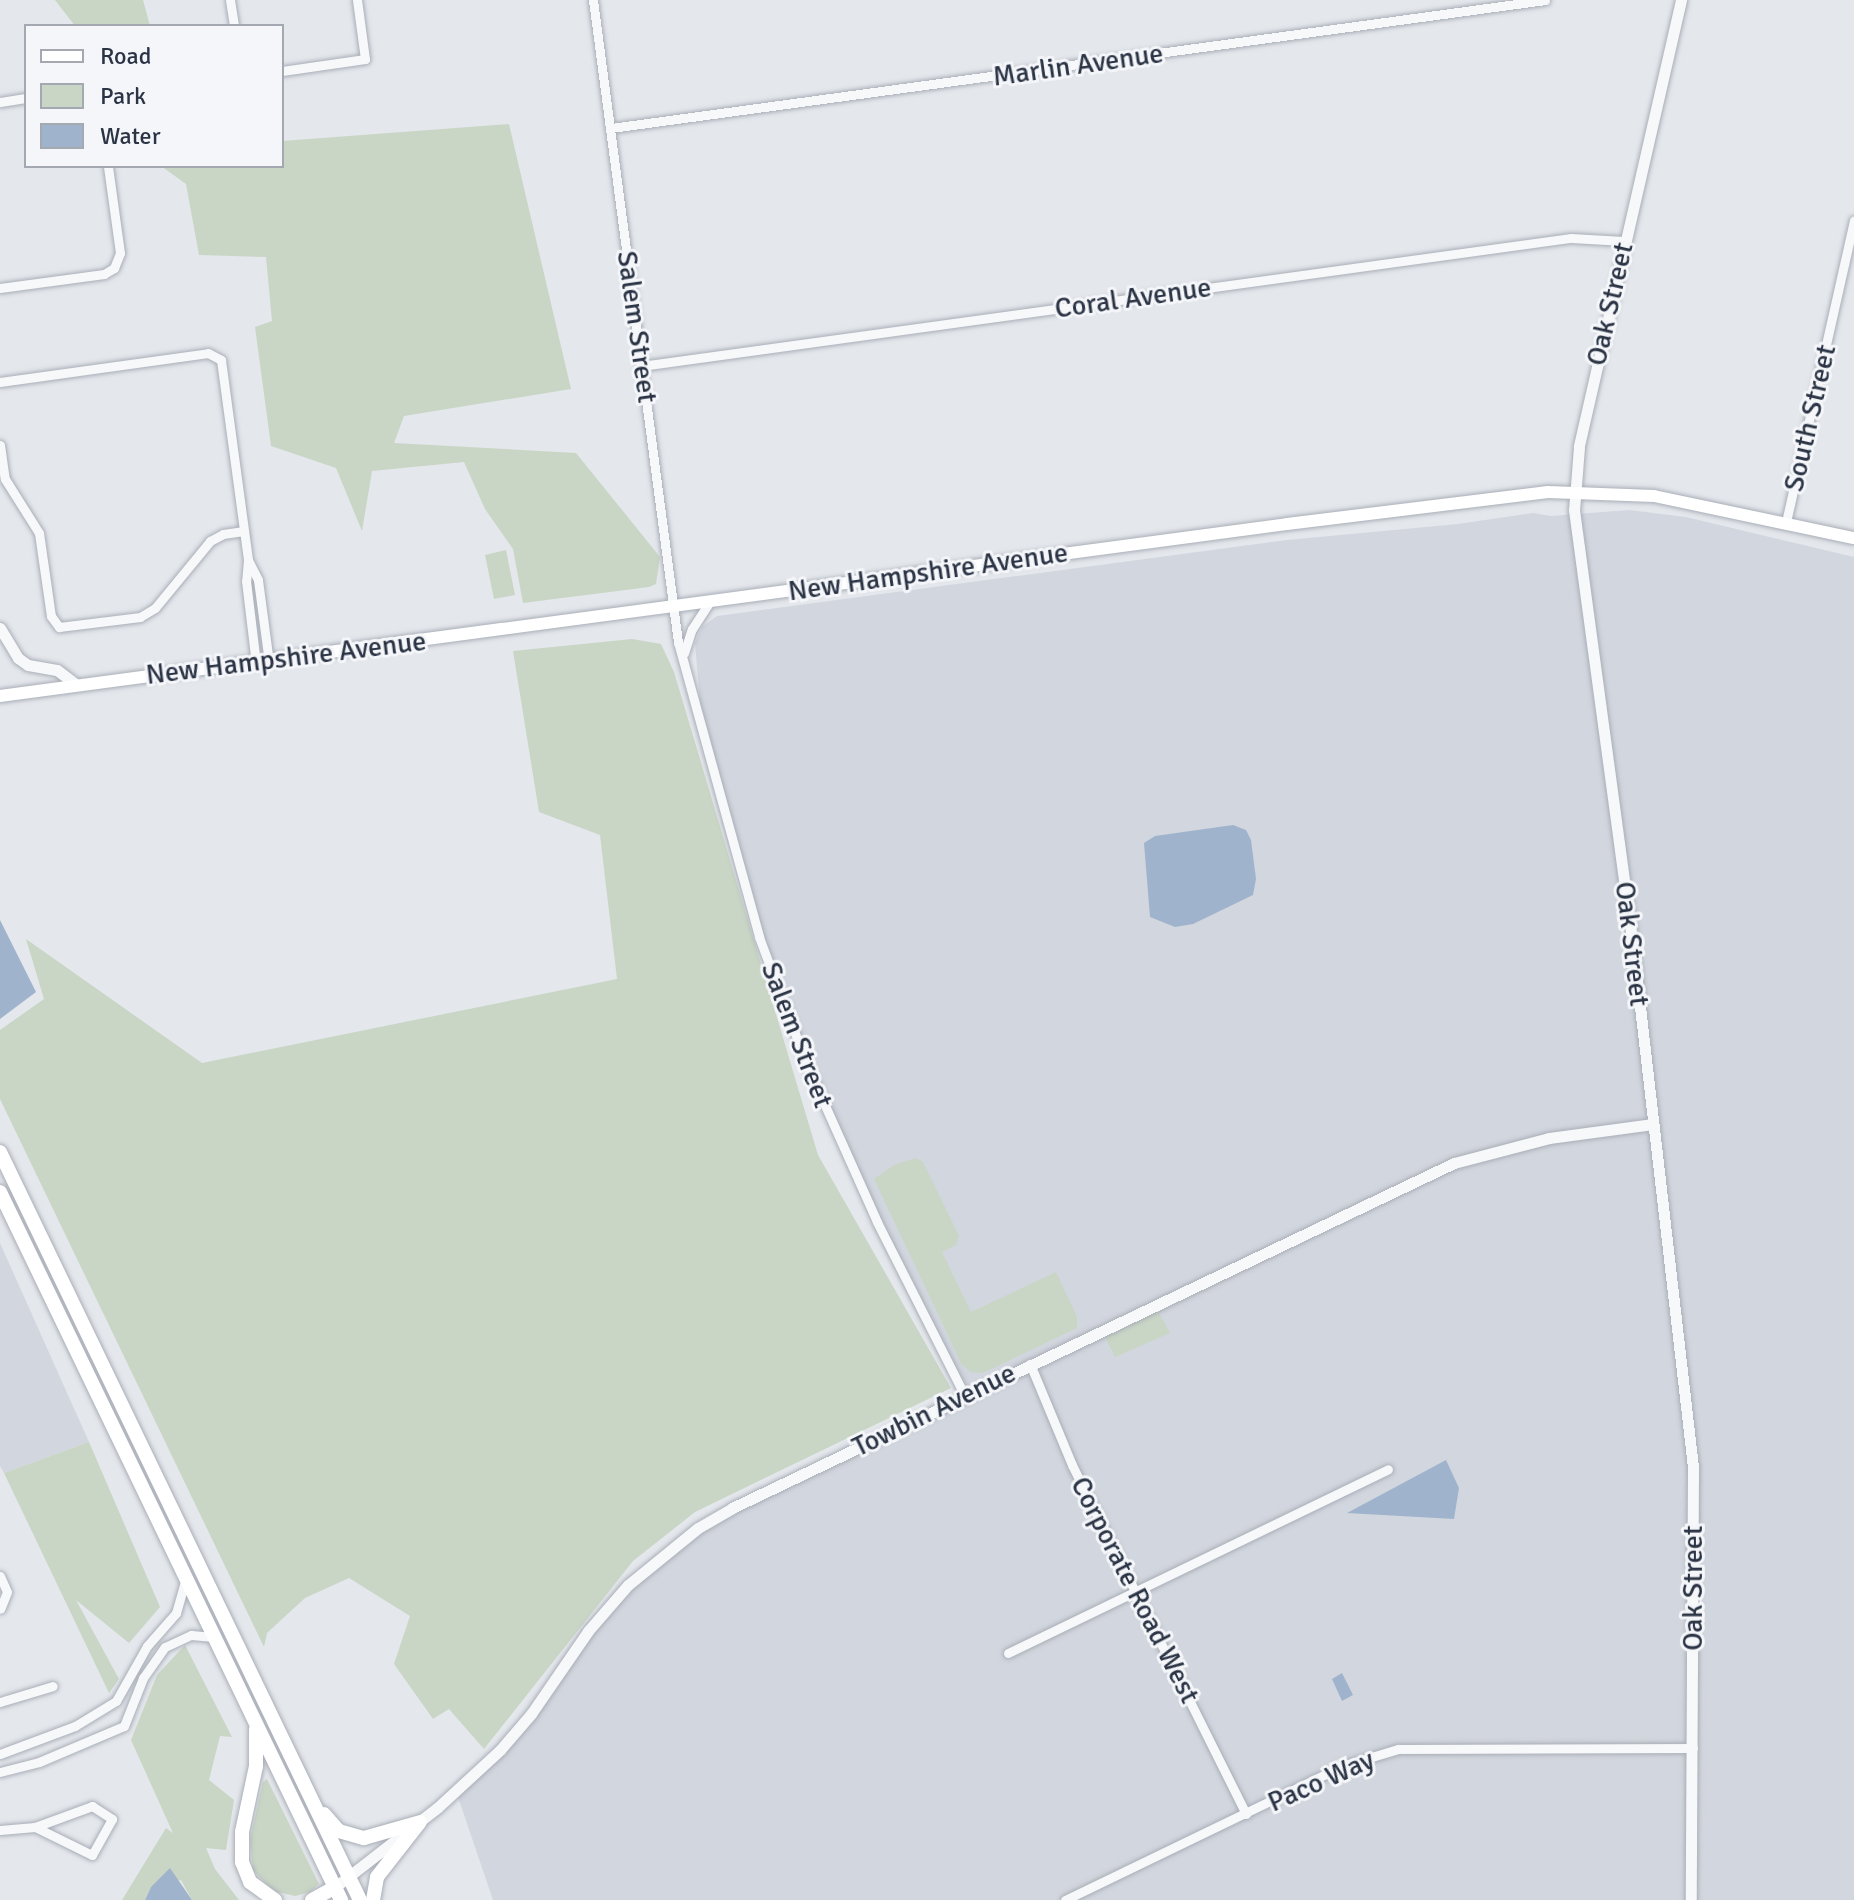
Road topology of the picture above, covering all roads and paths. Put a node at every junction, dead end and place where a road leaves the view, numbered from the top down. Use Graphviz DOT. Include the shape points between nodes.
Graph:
graph roads {
  1 [pos="230,0"];
  2 [pos="357,0"];
  3 [pos="593,0"];
  4 [pos="1545,0"];
  5 [pos="1681,0"];
  6 [pos="234,24"];
  7 [pos="284,71"];
  8 [pos="24,98"];
  9 [pos="0,102"];
  10 [pos="611,128"];
  11 [pos="108,168"];
  12 [pos="1854,221"];
  13 [pos="1624,241"];
  14 [pos="0,288"];
  15 [pos="641,366"];
  16 [pos="0,382"];
  17 [pos="0,445"];
  18 [pos="1574,491"];
  19 [pos="1786,522"];
  20 [pos="244,531"];
  21 [pos="1854,538"];
  22 [pos="710,601"];
  23 [pos="673,606"];
  24 [pos="0,628"];
  25 [pos="684,653"];
  26 [pos="263,663"];
  27 [pos="77,685"];
  28 [pos="1,692"];
  29 [pos="1653,1124"];
  30 [pos="0,1152"];
  31 [pos="0,1192"];
  32 [pos="1030,1364"];
  33 [pos="965,1396"];
  34 [pos="1388,1469"];
  35 [pos="0,1576"];
  36 [pos="186,1579"];
  37 [pos="1136,1592"];
  38 [pos="0,1609"];
  39 [pos="214,1637"];
  40 [pos="1008,1653"];
  41 [pos="53,1686"];
  42 [pos="0,1702"];
  43 [pos="256,1723"];
  44 [pos="1693,1748"];
  45 [pos="0,1754"];
  46 [pos="0,1772"];
  47 [pos="310,1795"];
  48 [pos="1246,1814"];
  49 [pos="420,1822"];
  50 [pos="35,1827"];
  51 [pos="0,1830"];
  52 [pos="348,1876"];
  53 [pos="338,1894"];
  54 [pos="275,1900"];
  55 [pos="312,1900"];
  56 [pos="360,1900"];
  57 [pos="373,1900"];
  58 [pos="1065,1900"];
  59 [pos="1691,1900"];
  1 -- 6 [label="street"];
  2 -- 7 [label="street" via="365,59"];
  3 -- 10 [label="street, Salem Street"];
  4 -- 10 [label="street, Marlin Avenue"];
  5 -- 13 [label="street, Oak Street"];
  8 -- 9 [label="street"];
  10 -- 15 [label="street, Salem Street"];
  11 -- 14 [label="street" via="120,253 114,268 104,274"];
  12 -- 19 [label="street, South Street"];
  13 -- 15 [label="street, Coral Avenue" via="1571,238"];
  13 -- 18 [label="street, Oak Street"];
  15 -- 23 [label="street, Salem Street"];
  16 -- 20 [label="street" via="208,353 217,357 223,366"];
  17 -- 20 [label="street" via="5,479 39,533 51,616 59,627 140,617 155,608 210,541"];
  18 -- 19 [label="main road, New Hampshire Avenue" via="1654,496"];
  18 -- 22 [label="main road, New Hampshire Avenue"];
  18 -- 29 [label="street, Oak Street"];
  19 -- 21 [label="main road, New Hampshire Avenue"];
  20 -- 26 [label="street" via="246,581"];
  22 -- 23 [label="main road, New Hampshire Avenue"];
  22 -- 25 [label="street"];
  23 -- 25 [label="street, Salem Street"];
  23 -- 26 [label="main road, New Hampshire Avenue"];
  24 -- 27 [label="street" via="10,649 28,665 57,670"];
  25 -- 33 [label="street, Salem Street" via="755,923 806,1063 877,1222"];
  26 -- 27 [label="main road, New Hampshire Avenue"];
  27 -- 28 [label="main road, New Hampshire Avenue"];
  29 -- 32 [label="street, Towbin Avenue" via="1549,1138 1454,1163"];
  29 -- 44 [label="street, Oak Street" via="1693,1467"];
  30 -- 47 [label="highway"];
  31 -- 36 [label="highway"];
  32 -- 33 [label="street, Towbin Avenue"];
  32 -- 37 [label="street, Corporate Road West" via="1072,1465"];
  33 -- 49 [label="street, Towbin Avenue" via="732,1508 670,1549 628,1585 588,1631 500,1750"];
  34 -- 37 [label="street"];
  35 -- 38 [label="street" via="7,1592"];
  36 -- 39 [label="highway"];
  36 -- 45 [label="street" via="176,1613 147,1646 116,1701 75,1726"];
  37 -- 40 [label="street"];
  37 -- 48 [label="street, Corporate Road West"];
  39 -- 43 [label="highway"];
  39 -- 46 [label="street" via="191,1635 165,1647 143,1678 124,1726 39,1762"];
  41 -- 42 [label="street"];
  43 -- 53 [label="highway"];
  43 -- 54 [label="highway" via="254,1783 241,1852 250,1882"];
  44 -- 48 [label="street, Paco Way" via="1398,1749 1342,1766"];
  44 -- 59 [label="street, Oak Street"];
  47 -- 49 [label="highway" via="330,1822 350,1837 372,1837"];
  47 -- 52 [label="highway"];
  48 -- 58 [label="street, Paco Way"];
  49 -- 52 [label="street, Towbin Avenue"];
  49 -- 57 [label="highway" via="377,1877"];
  50 -- 50 [label="street" via="92,1806 112,1819 92,1855"];
  50 -- 51 [label="street"];
  52 -- 53 [label="street, Towbin Avenue"];
  52 -- 56 [label="highway"];
  53 -- 55 [label="highway"];
}
